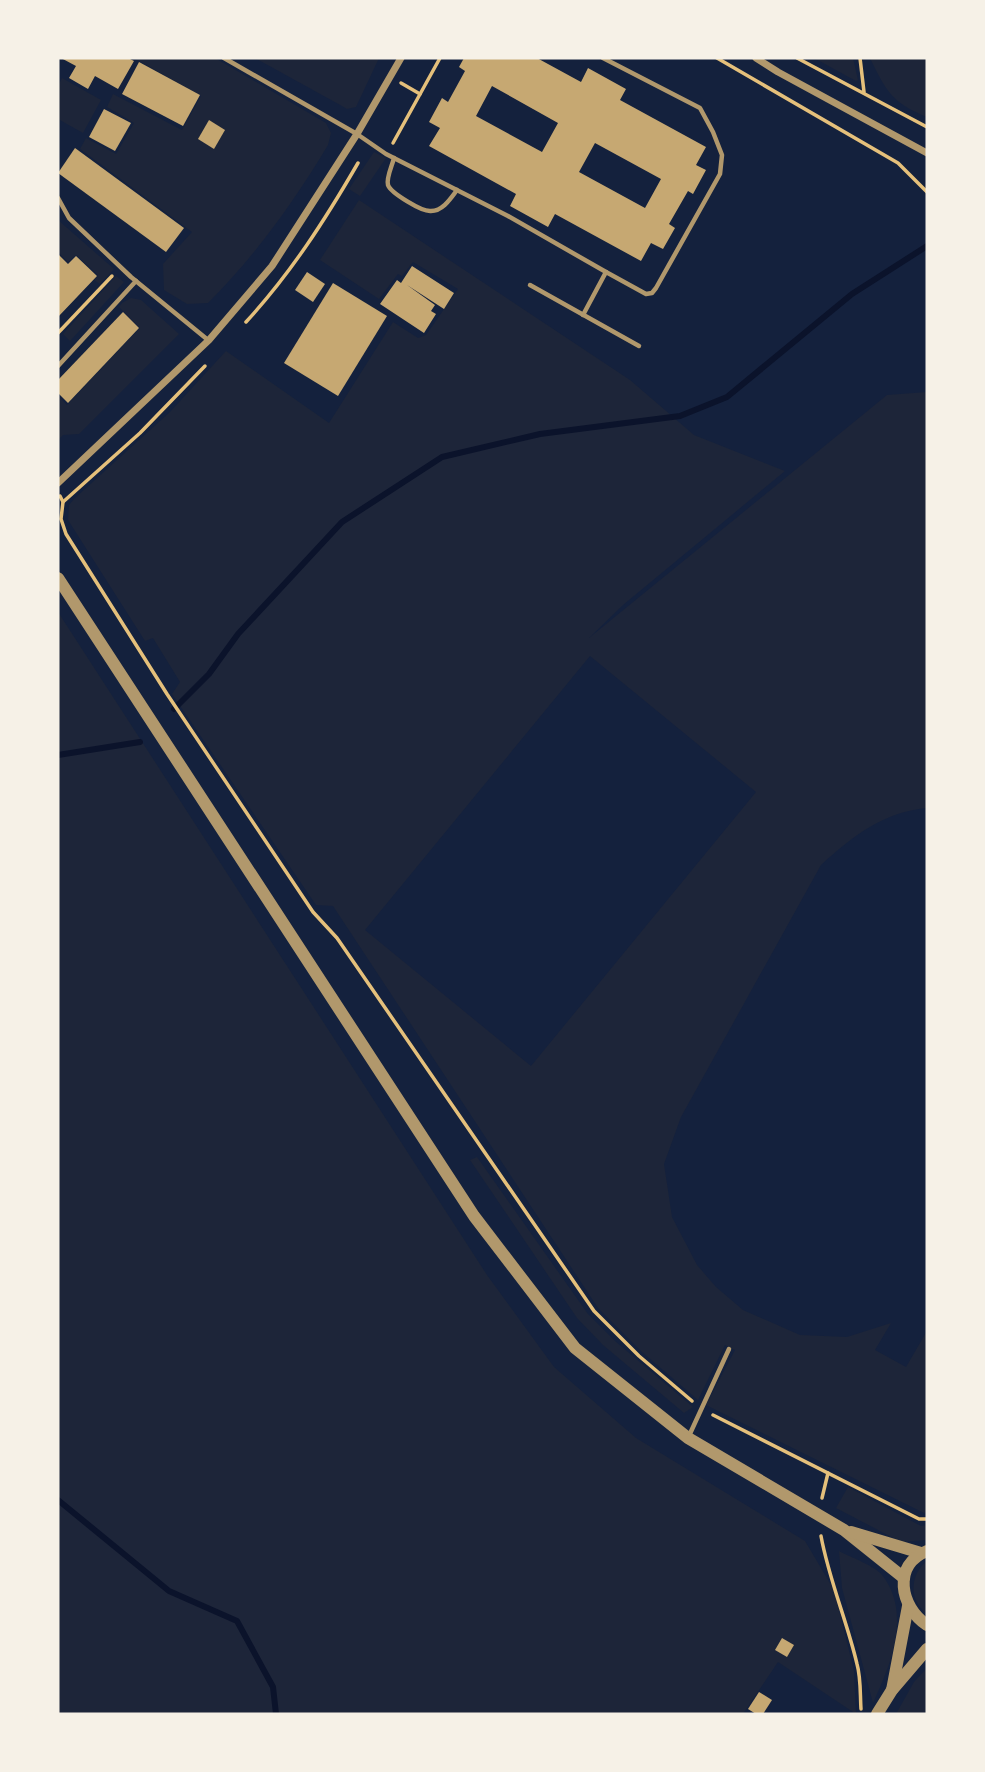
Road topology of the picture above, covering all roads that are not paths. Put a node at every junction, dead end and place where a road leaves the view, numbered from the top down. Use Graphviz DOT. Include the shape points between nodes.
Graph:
graph roads {
  1 [pos="224,58"];
  2 [pos="401,58"];
  3 [pos="603,58"];
  4 [pos="757,58"];
  5 [pos="357,134"];
  6 [pos="927,153"];
  7 [pos="394,158"];
  8 [pos="457,190"];
  9 [pos="58,198"];
  10 [pos="606,272"];
  11 [pos="136,281"];
  12 [pos="530,285"];
  13 [pos="583,315"];
  14 [pos="209,340"];
  15 [pos="639,346"];
  16 [pos="58,366"];
  17 [pos="58,483"];
  18 [pos="58,578"];
  19 [pos="729,1349"];
  20 [pos="688,1438"];
  21 [pos="844,1530"];
  22 [pos="924,1552"];
  23 [pos="904,1578"];
  24 [pos="908,1606"];
  25 [pos="927,1625"];
  26 [pos="927,1649"];
  27 [pos="892,1690"];
  28 [pos="877,1714"];
  1 -- 5 [label="lane"];
  2 -- 5 [label="street"];
  3 -- 10 [label="lane" via="700,108 722,155 720,174 652,293"];
  4 -- 6 [label="street"];
  5 -- 7 [label="lane"];
  5 -- 14 [label="street" via="272,266"];
  7 -- 8 [label="lane"];
  7 -- 8 [label="lane" via="389,188 424,209 440,209"];
  8 -- 10 [label="lane"];
  9 -- 11 [label="lane" via="69,218"];
  10 -- 13 [label="lane"];
  11 -- 14 [label="lane"];
  11 -- 16 [label="lane"];
  12 -- 13 [label="lane"];
  13 -- 15 [label="lane"];
  14 -- 17 [label="street"];
  18 -- 20 [label="street" via="474,1216 575,1348"];
  19 -- 20 [label="lane"];
  20 -- 21 [label="street"];
  21 -- 22 [label="street"];
  21 -- 23 [label="street"];
  22 -- 23 [label="street" via="910,1564"];
  23 -- 24 [label="street"];
  24 -- 25 [label="street"];
  24 -- 27 [label="street"];
  26 -- 27 [label="street"];
  27 -- 28 [label="street"];
}
